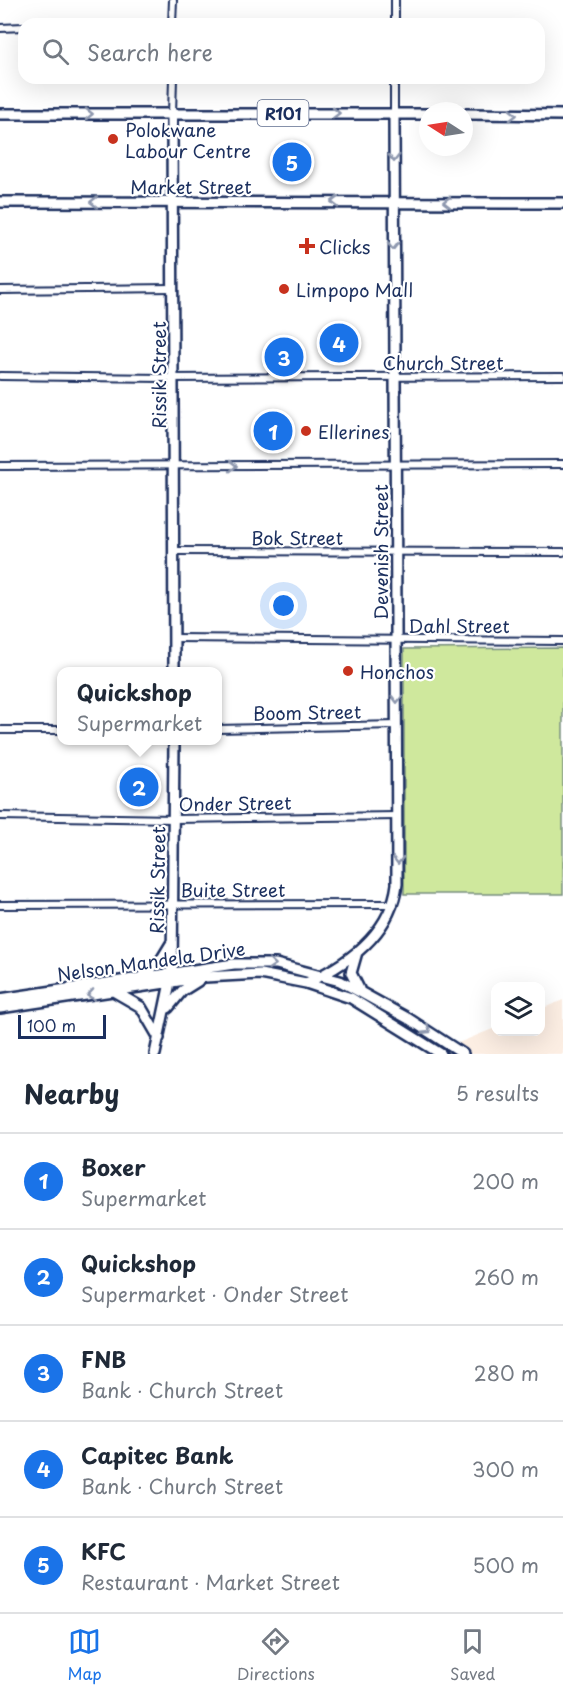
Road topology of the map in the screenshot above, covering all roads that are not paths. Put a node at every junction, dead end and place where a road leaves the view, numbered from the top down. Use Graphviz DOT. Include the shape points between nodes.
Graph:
graph roads {
  1 [pos="173,0"];
  2 [pos="395,0"];
  3 [pos="172,18"];
  4 [pos="395,18"];
  5 [pos="18,27"];
  6 [pos="0,28"];
  7 [pos="173,84"];
  8 [pos="394,84"];
  9 [pos="0,114"];
  10 [pos="172,114"];
  11 [pos="394,114"];
  12 [pos="419,114"];
  13 [pos="473,114"];
  14 [pos="563,115"];
  15 [pos="393,201"];
  16 [pos="0,202"];
  17 [pos="173,202"];
  18 [pos="563,203"];
  19 [pos="173,288"];
  20 [pos="0,290"];
  21 [pos="0,376"];
  22 [pos="563,376"];
  23 [pos="393,377"];
  24 [pos="174,378"];
  25 [pos="563,464"];
  26 [pos="396,465"];
  27 [pos="0,466"];
  28 [pos="175,466"];
  29 [pos="174,551"];
  30 [pos="396,552"];
  31 [pos="563,552"];
  32 [pos="174,639"];
  33 [pos="398,640"];
  34 [pos="563,641"];
  35 [pos="174,667"];
  36 [pos="397,725"];
  37 [pos="222,729"];
  38 [pos="0,730"];
  39 [pos="57,730"];
  40 [pos="174,745"];
  41 [pos="0,816"];
  42 [pos="398,816"];
  43 [pos="175,819"];
  44 [pos="174,904"];
  45 [pos="394,904"];
  46 [pos="0,905"];
  47 [pos="173,939"];
  48 [pos="357,952"];
  49 [pos="172,973"];
  50 [pos="324,975"];
  51 [pos="205,977"];
  52 [pos="138,980"];
  53 [pos="306,983"];
  54 [pos="170,984"];
  55 [pos="360,991"];
  56 [pos="113,992"];
  57 [pos="0,999"];
  58 [pos="0,1008"];
  59 [pos="165,1012"];
  60 [pos="159,1039"];
  61 [pos="155,1054"];
  62 [pos="441,1054"];
  63 [pos="463,1054"];
  1 -- 3 [label="street"];
  2 -- 4 [label="street"];
  5 -- 6 [label="street"];
  7 -- 10 [label="street, Rissik Street"];
  8 -- 11 [label="street, Devenish Street"];
  9 -- 10 [label="main road, R101, one-way"];
  10 -- 11 [label="main road, R101, one-way"];
  10 -- 17 [label="main road, Rissik Street"];
  11 -- 12 [label="main road, R101"];
  11 -- 15 [label="main road, Devenish Street, one-way"];
  13 -- 14 [label="main road, one-way"];
  15 -- 17 [label="main road, Market Street, one-way"];
  18 -- 15 [label="main road, Market Street, one-way"];
  15 -- 23 [label="main road, Devenish Street, one-way"];
  17 -- 16 [label="main road, Market Street, one-way"];
  17 -- 19 [label="main road, Rissik Street"];
  19 -- 20 [label="street"];
  19 -- 24 [label="main road, Rissik Street"];
  21 -- 24 [label="street, Church Street"];
  22 -- 23 [label="street, Church Street"];
  23 -- 24 [label="street, Church Street"];
  23 -- 26 [label="main road, Devenish Street"];
  24 -- 28 [label="main road, Rissik Street"];
  25 -- 26 [label="street"];
  28 -- 26 [label="street, one-way"];
  26 -- 30 [label="main road, Devenish Street"];
  27 -- 28 [label="street"];
  28 -- 29 [label="main road, Rissik Street"];
  29 -- 30 [label="street, Bok Street"];
  29 -- 32 [label="main road, Rissik Street"];
  30 -- 31 [label="street, Bok Street"];
  30 -- 33 [label="main road, Devenish Street"];
  32 -- 33 [label="street, Dahl Street"];
  32 -- 35 [label="main road, Rissik Street"];
  33 -- 34 [label="street, Dahl Street"];
  33 -- 36 [label="main road, Devenish Street, one-way"];
  36 -- 37 [label="street, Boom Street"];
  36 -- 42 [label="main road, Devenish Street"];
  38 -- 39 [label="street"];
  40 -- 43 [label="main road, Rissik Street"];
  41 -- 43 [label="street, Onder Street"];
  42 -- 43 [label="street, Onder Street"];
  42 -- 45 [label="main road, Devenish Street, one-way"];
  43 -- 44 [label="main road, Rissik Street"];
  44 -- 45 [label="street, Buite Street"];
  44 -- 46 [label="street, Buite Street"];
  44 -- 47 [label="main road, Rissik Street"];
  45 -- 48 [label="main road, Devenish Street" via="385,924"];
  47 -- 49 [label="main road, Rissik Street"];
  47 -- 52 [label="main road" via="161,960"];
  48 -- 50 [label="main road, Devenish Street"];
  48 -- 55 [label="main road" via="351,973"];
  49 -- 50 [label="main road, Nelson Mandela Drive, one-way" via="266,963"];
  49 -- 52 [label="main road, Nelson Mandela Drive"];
  49 -- 54 [label="main road, Rissik Street"];
  50 -- 53 [label="main road, Devenish Street"];
  50 -- 55 [label="main road, Nelson Mandela Drive"];
  51 -- 53 [label="main road, Nelson Mandela Drive" via="260,974"];
  51 -- 54 [label="main road, Nelson Mandela Drive"];
  51 -- 59 [label="main road" via="182,991"];
  52 -- 57 [label="main road, Nelson Mandela Drive"];
  53 -- 62 [label="main road, Nelson Mandela Drive" via="356,1001"];
  54 -- 56 [label="main road, Nelson Mandela Drive"];
  54 -- 59 [label="main road, Rissik Street"];
  55 -- 63 [label="main road, Nelson Mandela Drive, one-way"];
  56 -- 58 [label="main road, Nelson Mandela Drive, one-way"];
  56 -- 60 [label="main road" via="141,1007"];
  59 -- 60 [label="main road, Rissik Street"];
  60 -- 61 [label="main road, Rissik Street"];
}
